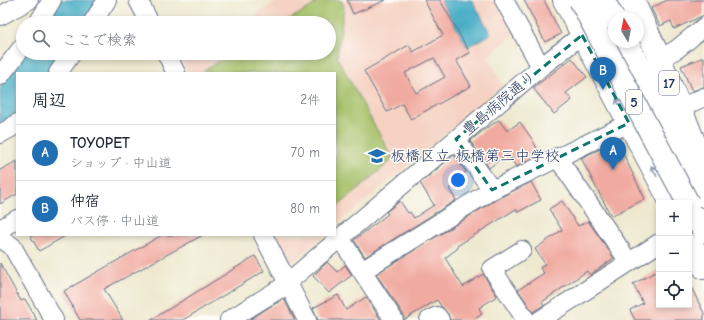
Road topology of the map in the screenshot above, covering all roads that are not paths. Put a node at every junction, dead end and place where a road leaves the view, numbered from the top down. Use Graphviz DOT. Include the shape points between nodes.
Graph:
graph roads {
  1 [pos="52,0"];
  2 [pos="107,0"];
  3 [pos="138,0"];
  4 [pos="504,0"];
  5 [pos="564,0"];
  6 [pos="580,0"];
  7 [pos="594,0"];
  8 [pos="603,0"];
  9 [pos="629,4"];
  10 [pos="610,12"];
  11 [pos="42,16"];
  12 [pos="97,16"];
  13 [pos="146,16"];
  14 [pos="608,27"];
  15 [pos="704,27"];
  16 [pos="582,35"];
  17 [pos="618,48"];
  18 [pos="630,48"];
  19 [pos="641,48"];
  20 [pos="16,55"];
  21 [pos="660,59"];
  22 [pos="67,60"];
  23 [pos="170,60"];
  24 [pos="541,67"];
  25 [pos="59,72"];
  26 [pos="176,72"];
  27 [pos="0,76"];
  28 [pos="704,97"];
  29 [pos="680,108"];
  30 [pos="629,123"];
  31 [pos="16,124"];
  32 [pos="0,134"];
  33 [pos="456,139"];
  34 [pos="558,157"];
  35 [pos="704,165"];
  36 [pos="704,181"];
  37 [pos="492,190"];
  38 [pos="704,196"];
  39 [pos="683,200"];
  40 [pos="685,200"];
  41 [pos="686,200"];
  42 [pos="16,220"];
  43 [pos="0,229"];
  44 [pos="264,236"];
  45 [pos="0,238"];
  46 [pos="340,238"];
  47 [pos="692,244"];
  48 [pos="656,245"];
  49 [pos="522,250"];
  50 [pos="629,262"];
  51 [pos="704,268"];
  52 [pos="362,271"];
  53 [pos="288,282"];
  54 [pos="54,320"];
  55 [pos="229,320"];
  56 [pos="307,320"];
  57 [pos="394,320"];
  58 [pos="429,320"];
  59 [pos="440,320"];
  60 [pos="526,320"];
  61 [pos="540,320"];
  1 -- 11 [label="street"];
  2 -- 12 [label="street"];
  3 -- 13 [label="street"];
  4 -- 24 [label="street"];
  5 -- 16 [label="highway"];
  6 -- 40 [label="highway, 5, bridge"];
  7 -- 14 [label="highway"];
  8 -- 10 [label="highway, bridge"];
  9 -- 16 [label="street, 豊島病院通り"];
  9 -- 21 [label="highway, 17"];
  15 -- 21 [label="street"];
  16 -- 24 [label="street, 豊島病院通り"];
  30 -- 16 [label="highway, one-way"];
  17 -- 41 [label="highway, bridge" via="647,107"];
  18 -- 38 [label="highway"];
  19 -- 36 [label="highway, 5"];
  20 -- 27 [label="street"];
  21 -- 29 [label="highway, 17"];
  22 -- 25 [label="street"];
  23 -- 26 [label="street"];
  24 -- 33 [label="street, 豊島病院通り"];
  28 -- 29 [label="street"];
  29 -- 35 [label="highway, 17"];
  30 -- 34 [label="street"];
  39 -- 30 [label="highway, one-way"];
  31 -- 32 [label="street"];
  33 -- 37 [label="street"];
  33 -- 46 [label="street, 豊島病院通り"];
  34 -- 37 [label="street"];
  34 -- 50 [label="street"];
  37 -- 52 [label="street"];
  42 -- 43 [label="street"];
  44 -- 53 [label="street"];
  45 -- 54 [label="street" via="12,246"];
  46 -- 52 [label="street"];
  46 -- 53 [label="street, 豊島病院通り"];
  47 -- 51 [label="highway"];
  48 -- 50 [label="street"];
  49 -- 60 [label="street" via="492,269"];
  50 -- 61 [label="street"];
  52 -- 57 [label="street"];
  53 -- 55 [label="street, 豊島病院通り"];
  53 -- 56 [label="street"];
  58 -- 59 [label="street" via="437,316"];
}
